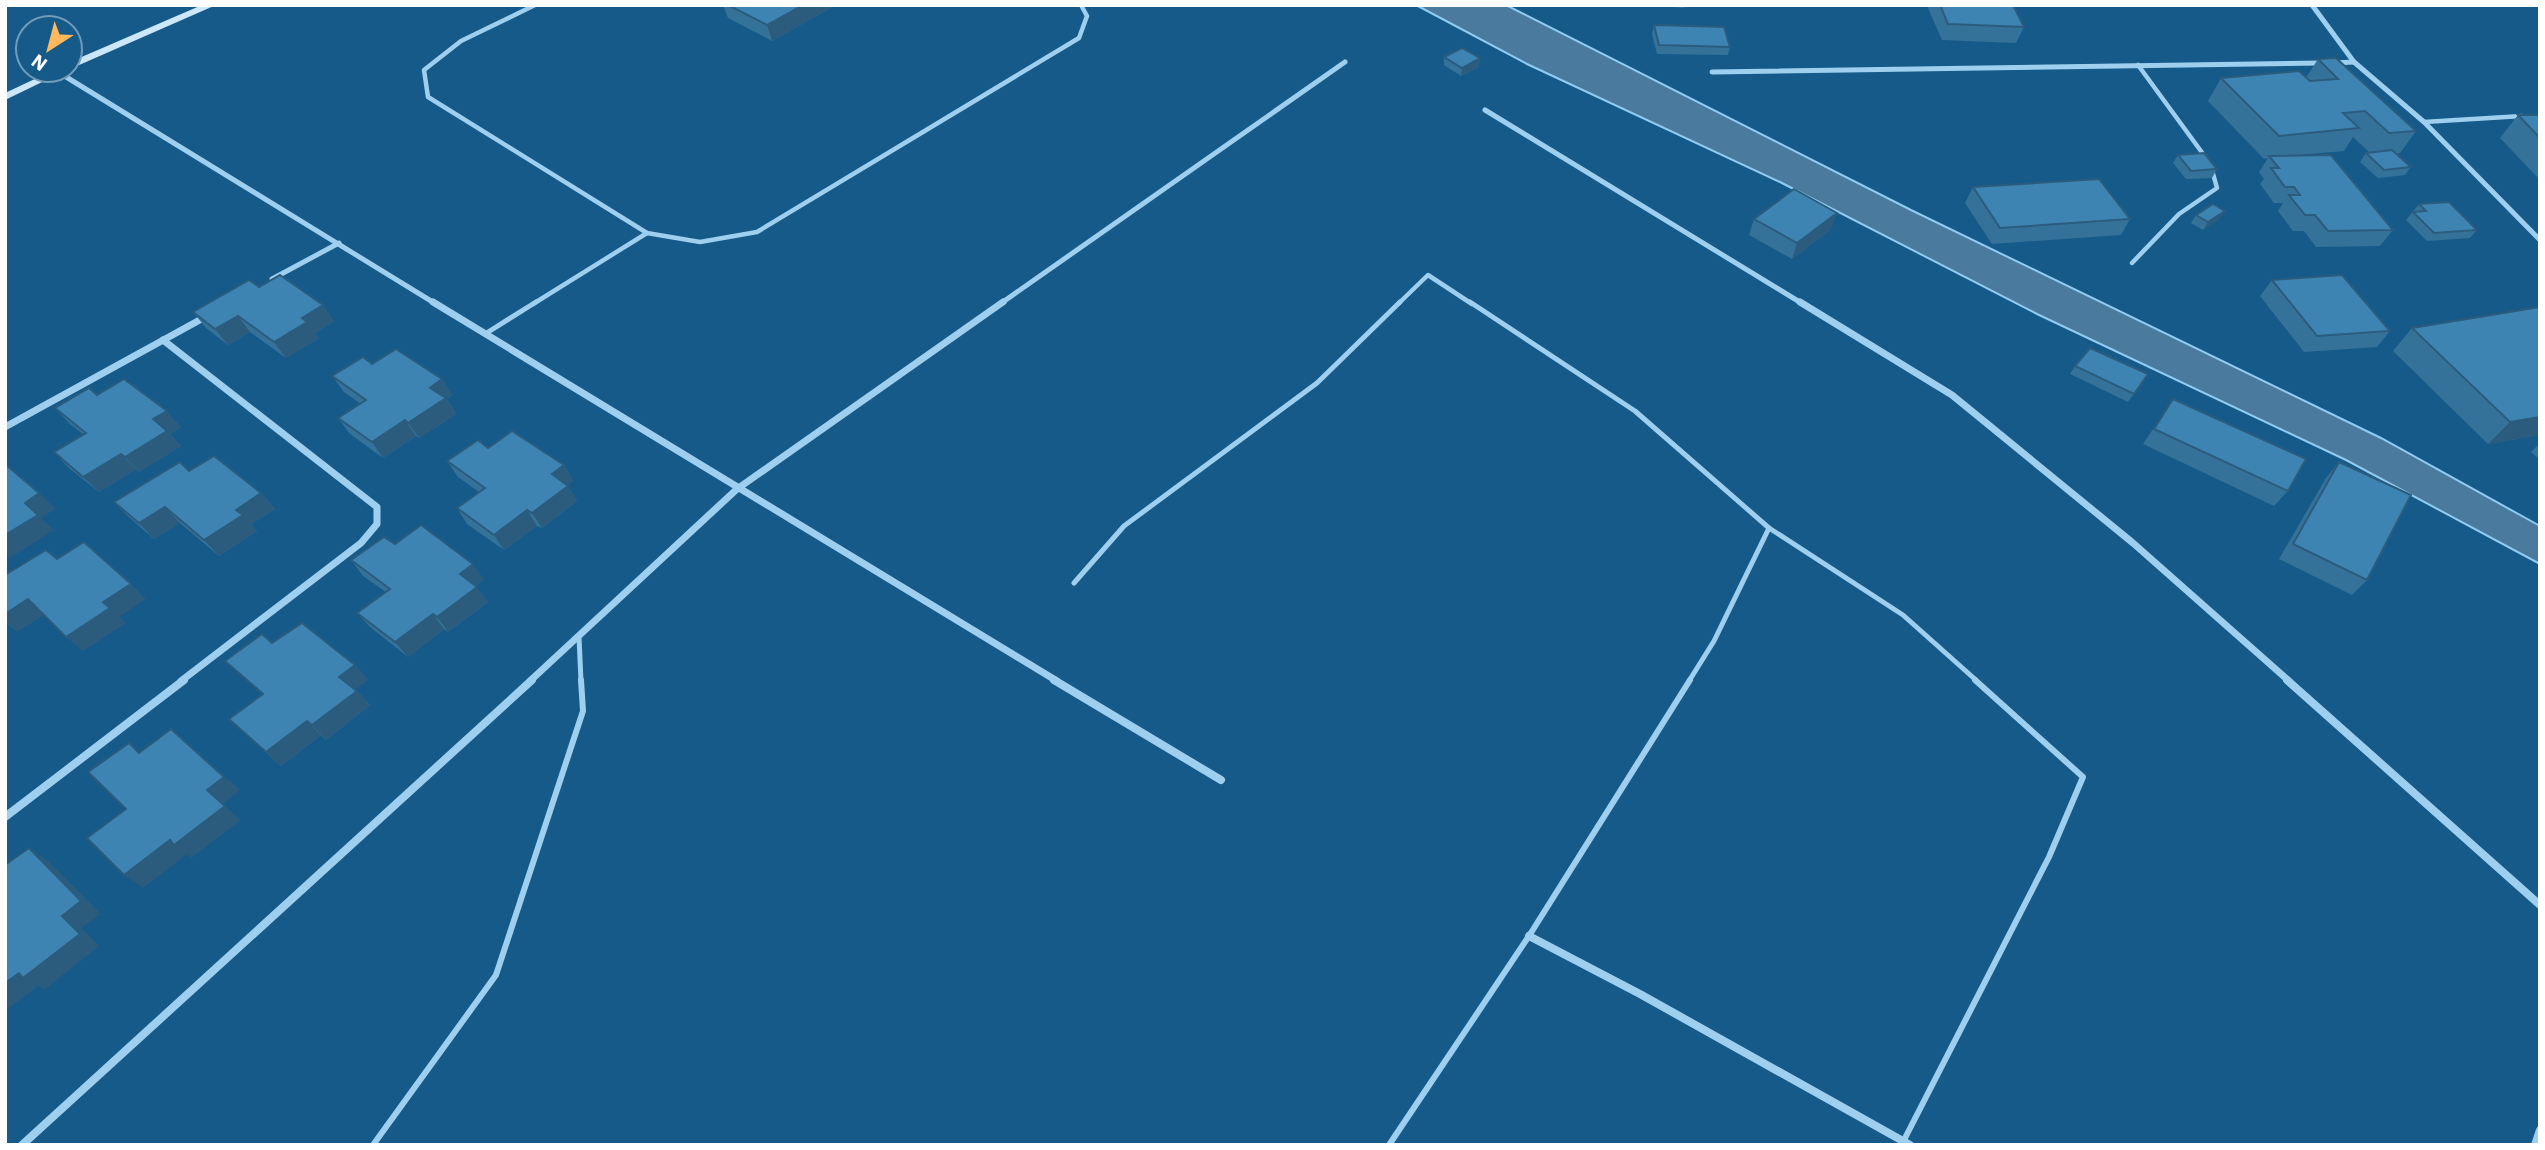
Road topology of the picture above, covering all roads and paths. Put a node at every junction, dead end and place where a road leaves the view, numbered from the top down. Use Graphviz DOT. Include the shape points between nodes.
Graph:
graph roads {
  1 [pos="534,5"];
  2 [pos="1081,5"];
  3 [pos="2312,5"];
  4 [pos="206,6"];
  5 [pos="84,60"];
  6 [pos="1345,62"];
  7 [pos="2354,62"];
  8 [pos="2138,65"];
  9 [pos="1712,72"];
  10 [pos="32,84"];
  11 [pos="81,84"];
  12 [pos="5,97"];
  13 [pos="1485,110"];
  14 [pos="2527,116"];
  15 [pos="2424,122"];
  16 [pos="647,233"];
  17 [pos="2540,240"];
  18 [pos="339,243"];
  19 [pos="2132,263"];
  20 [pos="269,281"];
  21 [pos="210,314"];
  22 [pos="485,334"];
  23 [pos="163,340"];
  24 [pos="5,427"];
  25 [pos="737,489"];
  26 [pos="1769,528"];
  27 [pos="1074,583"];
  28 [pos="579,637"];
  29 [pos="1221,780"];
  30 [pos="5,817"];
  31 [pos="2540,905"];
  32 [pos="1528,936"];
  33 [pos="2540,1130"];
  34 [pos="1905,1143"];
  35 [pos="22,1145"];
  36 [pos="373,1145"];
  37 [pos="1389,1145"];
  38 [pos="2535,1145"];
  1 -- 16 [label="lane" via="461,41 424,70 428,97"];
  2 -- 16 [label="lane" via="1087,16 1079,38 757,232 700,242"];
  3 -- 7 [label="street"];
  4 -- 5 [label="street"];
  6 -- 25 [label="street"];
  7 -- 8 [label="street"];
  7 -- 15 [label="street"];
  8 -- 9 [label="street"];
  8 -- 19 [label="lane" via="2211,164 2217,188 2179,214"];
  10 -- 12 [label="street"];
  11 -- 18 [label="street"];
  13 -- 31 [label="street" via="1952,395 2133,543"];
  14 -- 15 [label="lane"];
  15 -- 17 [label="street"];
  16 -- 22 [label="lane"];
  18 -- 20 [label="street"];
  18 -- 22 [label="street"];
  21 -- 23 [label="street"];
  22 -- 25 [label="street"];
  23 -- 24 [label="street"];
  23 -- 30 [label="street" via="377,507 377,524 361,543"];
  25 -- 28 [label="street"];
  25 -- 29 [label="street"];
  26 -- 27 [label="lane" via="1635,411 1428,275 1317,383 1124,526"];
  26 -- 32 [label="lane" via="1714,641"];
  26 -- 34 [label="lane" via="1903,615 2083,777 2049,857"];
  28 -- 35 [label="street"];
  28 -- 36 [label="lane" via="583,711 496,975"];
  32 -- 34 [label="street"];
  32 -- 37 [label="lane"];
  33 -- 38 [label="street"];
}
